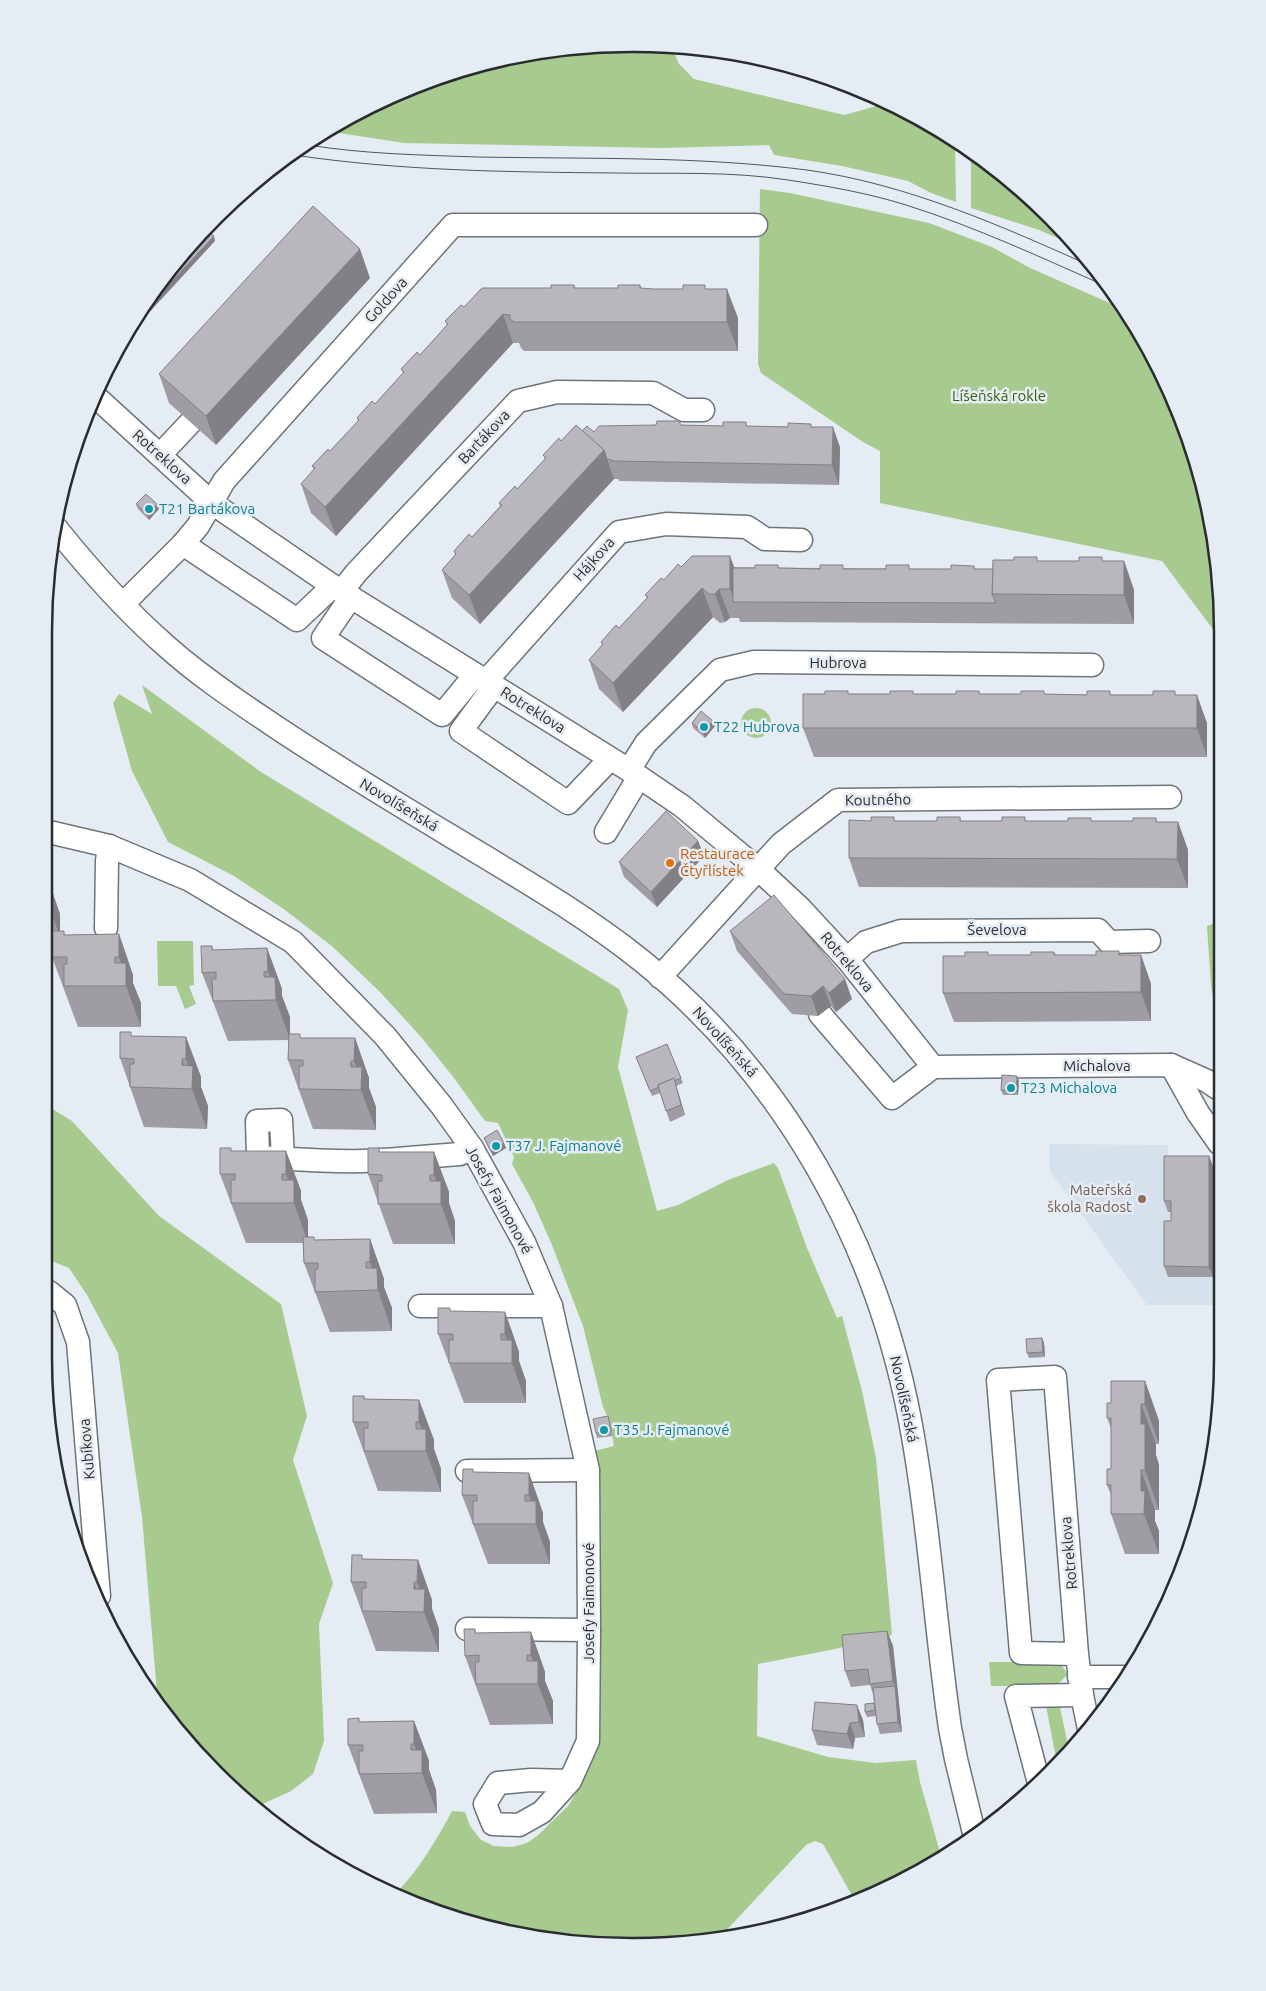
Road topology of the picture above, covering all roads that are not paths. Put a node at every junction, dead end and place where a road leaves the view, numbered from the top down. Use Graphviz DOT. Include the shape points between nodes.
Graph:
graph roads {
  1 [pos="756,225"];
  2 [pos="101,402"];
  3 [pos="703,410"];
  4 [pos="191,422"];
  5 [pos="160,455"];
  6 [pos="212,503"];
  7 [pos="61,534"];
  8 [pos="801,540"];
  9 [pos="183,544"];
  10 [pos="342,592"];
  11 [pos="123,604"];
  12 [pos="1092,665"];
  13 [pos="485,680"];
  14 [pos="626,769"];
  15 [pos="1170,797"];
  16 [pos="606,832"];
  17 [pos="52,833"];
  18 [pos="109,846"];
  19 [pos="758,869"];
  20 [pos="106,928"];
  21 [pos="1150,941"];
  22 [pos="847,959"];
  23 [pos="660,976"];
  24 [pos="820,1014"];
  25 [pos="1170,1065"];
  26 [pos="933,1067"];
  27 [pos="1214,1086"];
  28 [pos="1214,1137"];
  29 [pos="472,1148"];
  30 [pos="283,1159"];
  31 [pos="57,1299"];
  32 [pos="420,1306"];
  33 [pos="551,1306"];
  34 [pos="588,1470"];
  35 [pos="467,1471"];
  36 [pos="98,1582"];
  37 [pos="467,1629"];
  38 [pos="589,1630"];
  39 [pos="1077,1654"];
  40 [pos="1118,1678"];
  41 [pos="1081,1686"];
  42 [pos="1087,1719"];
  43 [pos="1037,1774"];
  44 [pos="570,1781"];
  45 [pos="973,1828"];
  1 -- 6 [label="street, Goldova" via="453,225 224,481"];
  2 -- 5 [label="street, Rotreklova"];
  3 -- 10 [label="street, Bartákova" via="684,410 653,393 557,392 518,401 356,573"];
  4 -- 5 [label="street"];
  5 -- 6 [label="street, Rotreklova"];
  6 -- 9 [label="street, Goldova"];
  6 -- 10 [label="street, Rotreklova"];
  7 -- 11 [label="street, Novolíšeňská"];
  8 -- 13 [label="street, Hájkova" via="765,539 747,528 666,524 619,532"];
  9 -- 10 [label="street" via="297,620"];
  9 -- 11 [label="street, Goldova"];
  10 -- 13 [label="street, Rotreklova"];
  10 -- 13 [label="street" via="323,638 442,715"];
  11 -- 23 [label="street, Novolíšeňská" via="166,646 232,697 316,753 565,906"];
  12 -- 14 [label="street, Hubrova" via="754,662 720,670 646,743"];
  13 -- 14 [label="street, Rotreklova"];
  13 -- 14 [label="street" via="461,731 568,803"];
  14 -- 16 [label="street"];
  14 -- 19 [label="street, Rotreklova" via="682,806"];
  15 -- 19 [label="street, Koutného" via="838,800 780,844"];
  17 -- 18 [label="street, Josefy Faimonové"];
  18 -- 20 [label="street"];
  18 -- 29 [label="street, Josefy Faimonové" via="190,880 293,942 386,1036"];
  19 -- 22 [label="street, Rotreklova" via="793,915"];
  19 -- 23 [label="street, Koutného"];
  21 -- 22 [label="street, Ševelova" via="1109,942 1098,930 901,931 866,942"];
  22 -- 26 [label="street, Rotreklova"];
  23 -- 45 [label="street, Novolíšeňská" via="726,1040 779,1107 830,1190 878,1304 894,1351 910,1421 950,1728"];
  24 -- 26 [label="street" via="892,1098"];
  25 -- 26 [label="street, Michalova"];
  25 -- 27 [label="street"];
  25 -- 28 [label="street"];
  29 -- 30 [label="street" via="460,1154 363,1161"];
  29 -- 33 [label="street, Josefy Faimonové" via="524,1242"];
  31 -- 36 [label="street, Kubíkova" via="78,1342"];
  32 -- 33 [label="street"];
  33 -- 34 [label="street, Josefy Faimonové"];
  34 -- 35 [label="street"];
  34 -- 38 [label="street, Josefy Faimonové"];
  37 -- 38 [label="street"];
  38 -- 44 [label="street, Josefy Faimonové" via="588,1741"];
  39 -- 39 [label="street, Rotreklova" via="1055,1377 998,1380 1020,1654"];
  39 -- 41 [label="street, Rotreklova"];
  40 -- 41 [label="street"];
  41 -- 42 [label="street, Rotreklova"];
  41 -- 43 [label="street" via="1016,1696"];
}
